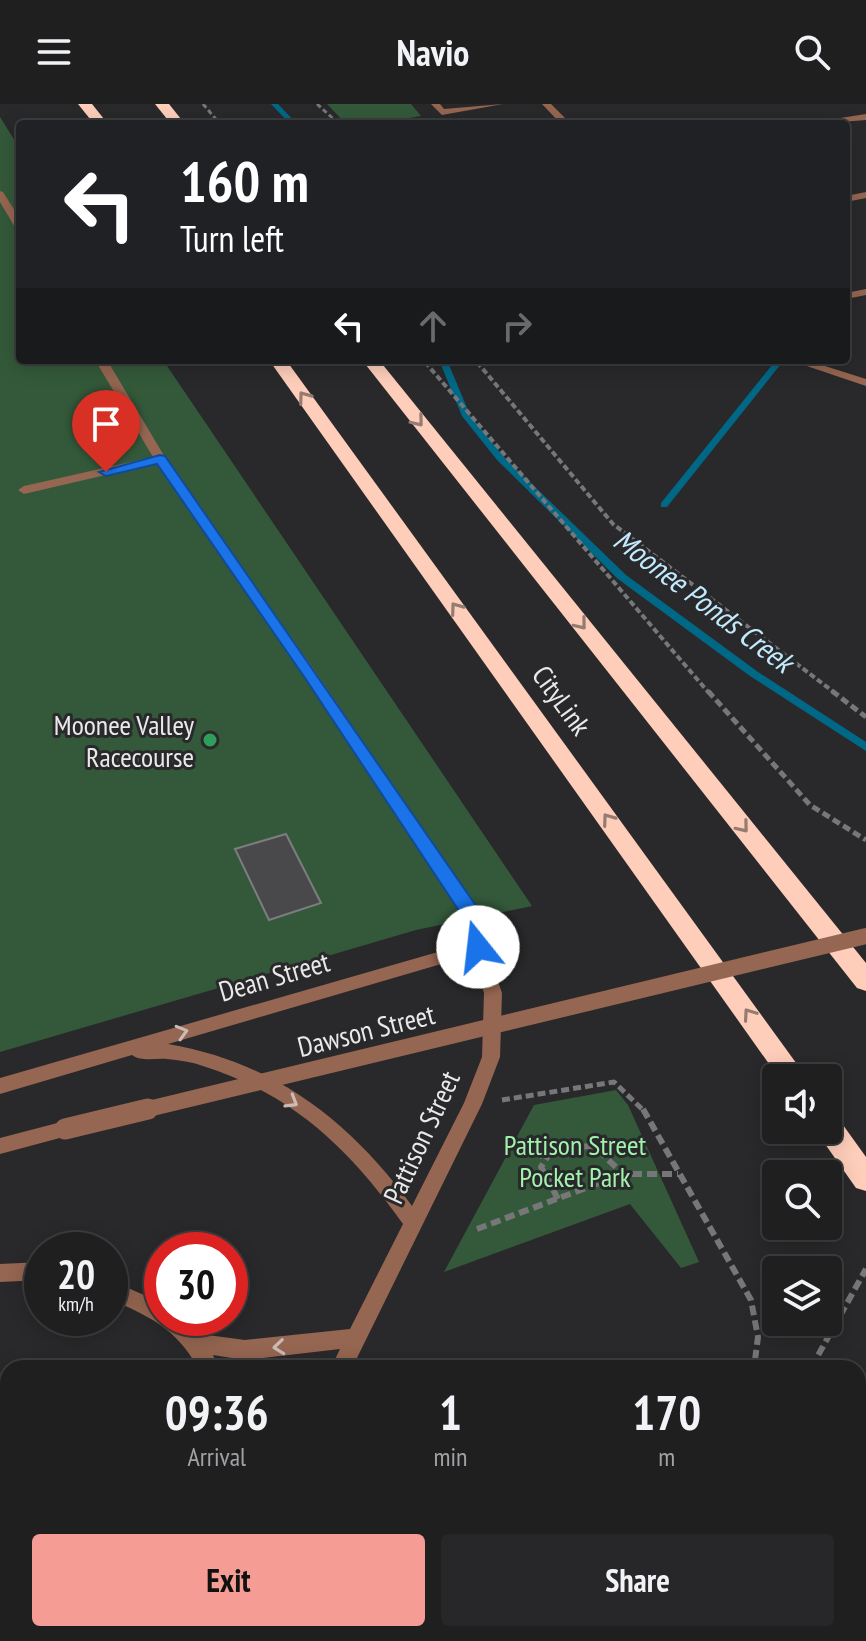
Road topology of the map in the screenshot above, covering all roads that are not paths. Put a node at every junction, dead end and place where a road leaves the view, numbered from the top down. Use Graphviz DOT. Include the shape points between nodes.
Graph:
graph roads {
  1 [pos="85,104"];
  2 [pos="162,104"];
  3 [pos="435,104"];
  4 [pos="499,104"];
  5 [pos="546,104"];
  6 [pos="98,120"];
  7 [pos="175,120"];
  8 [pos="562,120"];
  9 [pos="0,194"];
  10 [pos="16,220"];
  11 [pos="103,364"];
  12 [pos="280,364"];
  13 [pos="373,364"];
  14 [pos="807,364"];
  15 [pos="866,383"];
  16 [pos="160,459"];
  17 [pos="24,490"];
  18 [pos="866,936"];
  19 [pos="478,947"];
  20 [pos="866,981"];
  21 [pos="86,1060"];
  22 [pos="784,1064"];
  23 [pos="0,1086"];
  24 [pos="841,1144"];
  25 [pos="0,1146"];
  26 [pos="866,1179"];
  27 [pos="414,1223"];
  28 [pos="24,1272"];
  29 [pos="0,1273"];
  30 [pos="187,1336"];
  31 [pos="356,1338"];
  32 [pos="195,1343"];
  33 [pos="205,1360"];
  34 [pos="345,1360"];
  1 -- 6 [label="highway"];
  2 -- 7 [label="highway"];
  3 -- 4 [label="street" via="442,112"];
  5 -- 8 [label="street"];
  9 -- 10 [label="street"];
  11 -- 16 [label="street"];
  22 -- 12 [label="highway, CityLink, one-way"];
  13 -- 20 [label="highway, one-way"];
  14 -- 15 [label="street"];
  16 -- 17 [label="street"];
  16 -- 19 [label="street, Pattison Street" via="474,918"];
  18 -- 25 [label="street, Dawson Street, bridge"];
  21 -- 19 [label="street, Dean Street, one-way"];
  19 -- 27 [label="street, Pattison Street" via="493,993 491,1057"];
  21 -- 23 [label="street, Dean Street"];
  21 -- 27 [label="street, Dean Street, one-way" via="156,1050 192,1054 246,1075 322,1120 349,1144"];
  24 -- 26 [label="highway"];
  27 -- 31 [label="street, Pattison Street"];
  28 -- 29 [label="street"];
  30 -- 32 [label="street"];
  31 -- 32 [label="street, one-way" via="245,1350"];
  31 -- 34 [label="street, Pattison Street"];
  32 -- 33 [label="street"];
}
